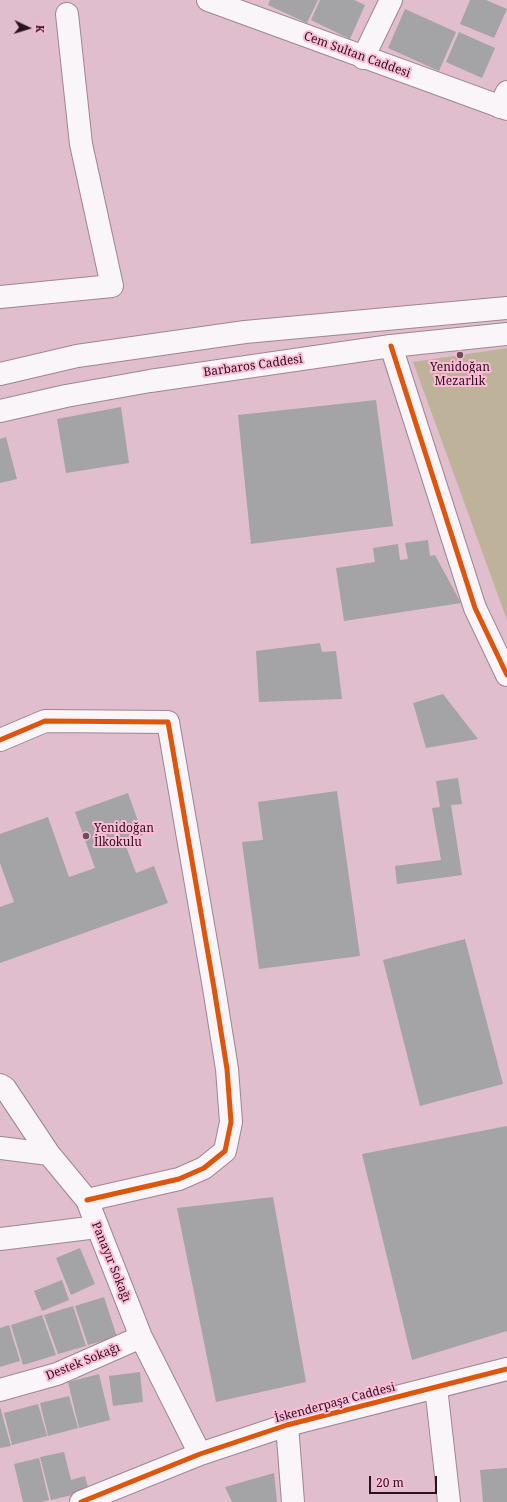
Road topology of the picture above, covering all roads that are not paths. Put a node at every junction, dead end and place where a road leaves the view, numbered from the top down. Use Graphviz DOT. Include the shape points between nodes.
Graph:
graph roads {
  1 [pos="208,0"];
  2 [pos="391,0"];
  3 [pos="235,5"];
  4 [pos="67,14"];
  5 [pos="363,58"];
  6 [pos="505,103"];
  7 [pos="0,297"];
  8 [pos="507,308"];
  9 [pos="507,334"];
  10 [pos="391,346"];
  11 [pos="0,374"];
  12 [pos="0,411"];
  13 [pos="507,675"];
  14 [pos="0,740"];
  15 [pos="0,1085"];
  16 [pos="0,1148"];
  17 [pos="49,1154"];
  18 [pos="87,1200"];
  19 [pos="98,1227"];
  20 [pos="0,1239"];
  21 [pos="141,1337"];
  22 [pos="507,1369"];
  23 [pos="436,1387"];
  24 [pos="0,1390"];
  25 [pos="286,1425"];
  26 [pos="200,1454"];
  27 [pos="81,1502"];
  28 [pos="293,1502"];
  29 [pos="449,1502"];
  1 -- 3 [label="street, Cem Sultan Caddesi"];
  2 -- 5 [label="street"];
  3 -- 5 [label="street, Cem Sultan Caddesi"];
  4 -- 7 [label="street" via="82,144 112,286"];
  5 -- 6 [label="street, Cem Sultan Caddesi"];
  8 -- 11 [label="street" via="238,333 77,356"];
  9 -- 10 [label="street, Barbaros Caddesi"];
  10 -- 12 [label="street, Barbaros Caddesi" via="150,381"];
  10 -- 13 [label="street" via="474,608"];
  14 -- 18 [label="street" via="45,721 168,722 214,988 232,1122 225,1151 204,1168 179,1179"];
  15 -- 17 [label="street, Panayır Sokağı" via="5,1088"];
  16 -- 17 [label="street"];
  17 -- 18 [label="street, Panayır Sokağı"];
  18 -- 19 [label="street, Panayır Sokağı"];
  19 -- 20 [label="street"];
  19 -- 21 [label="street, Panayır Sokağı"];
  21 -- 24 [label="street, Destek Sokağı" via="57,1374"];
  21 -- 26 [label="street, Panayır Sokağı"];
  22 -- 23 [label="street, İskenderpaşa Caddesi"];
  23 -- 25 [label="street, İskenderpaşa Caddesi"];
  23 -- 29 [label="street"];
  25 -- 26 [label="street, İskenderpaşa Caddesi"];
  25 -- 28 [label="street"];
  26 -- 27 [label="street, İskenderpaşa Caddesi"];
}
